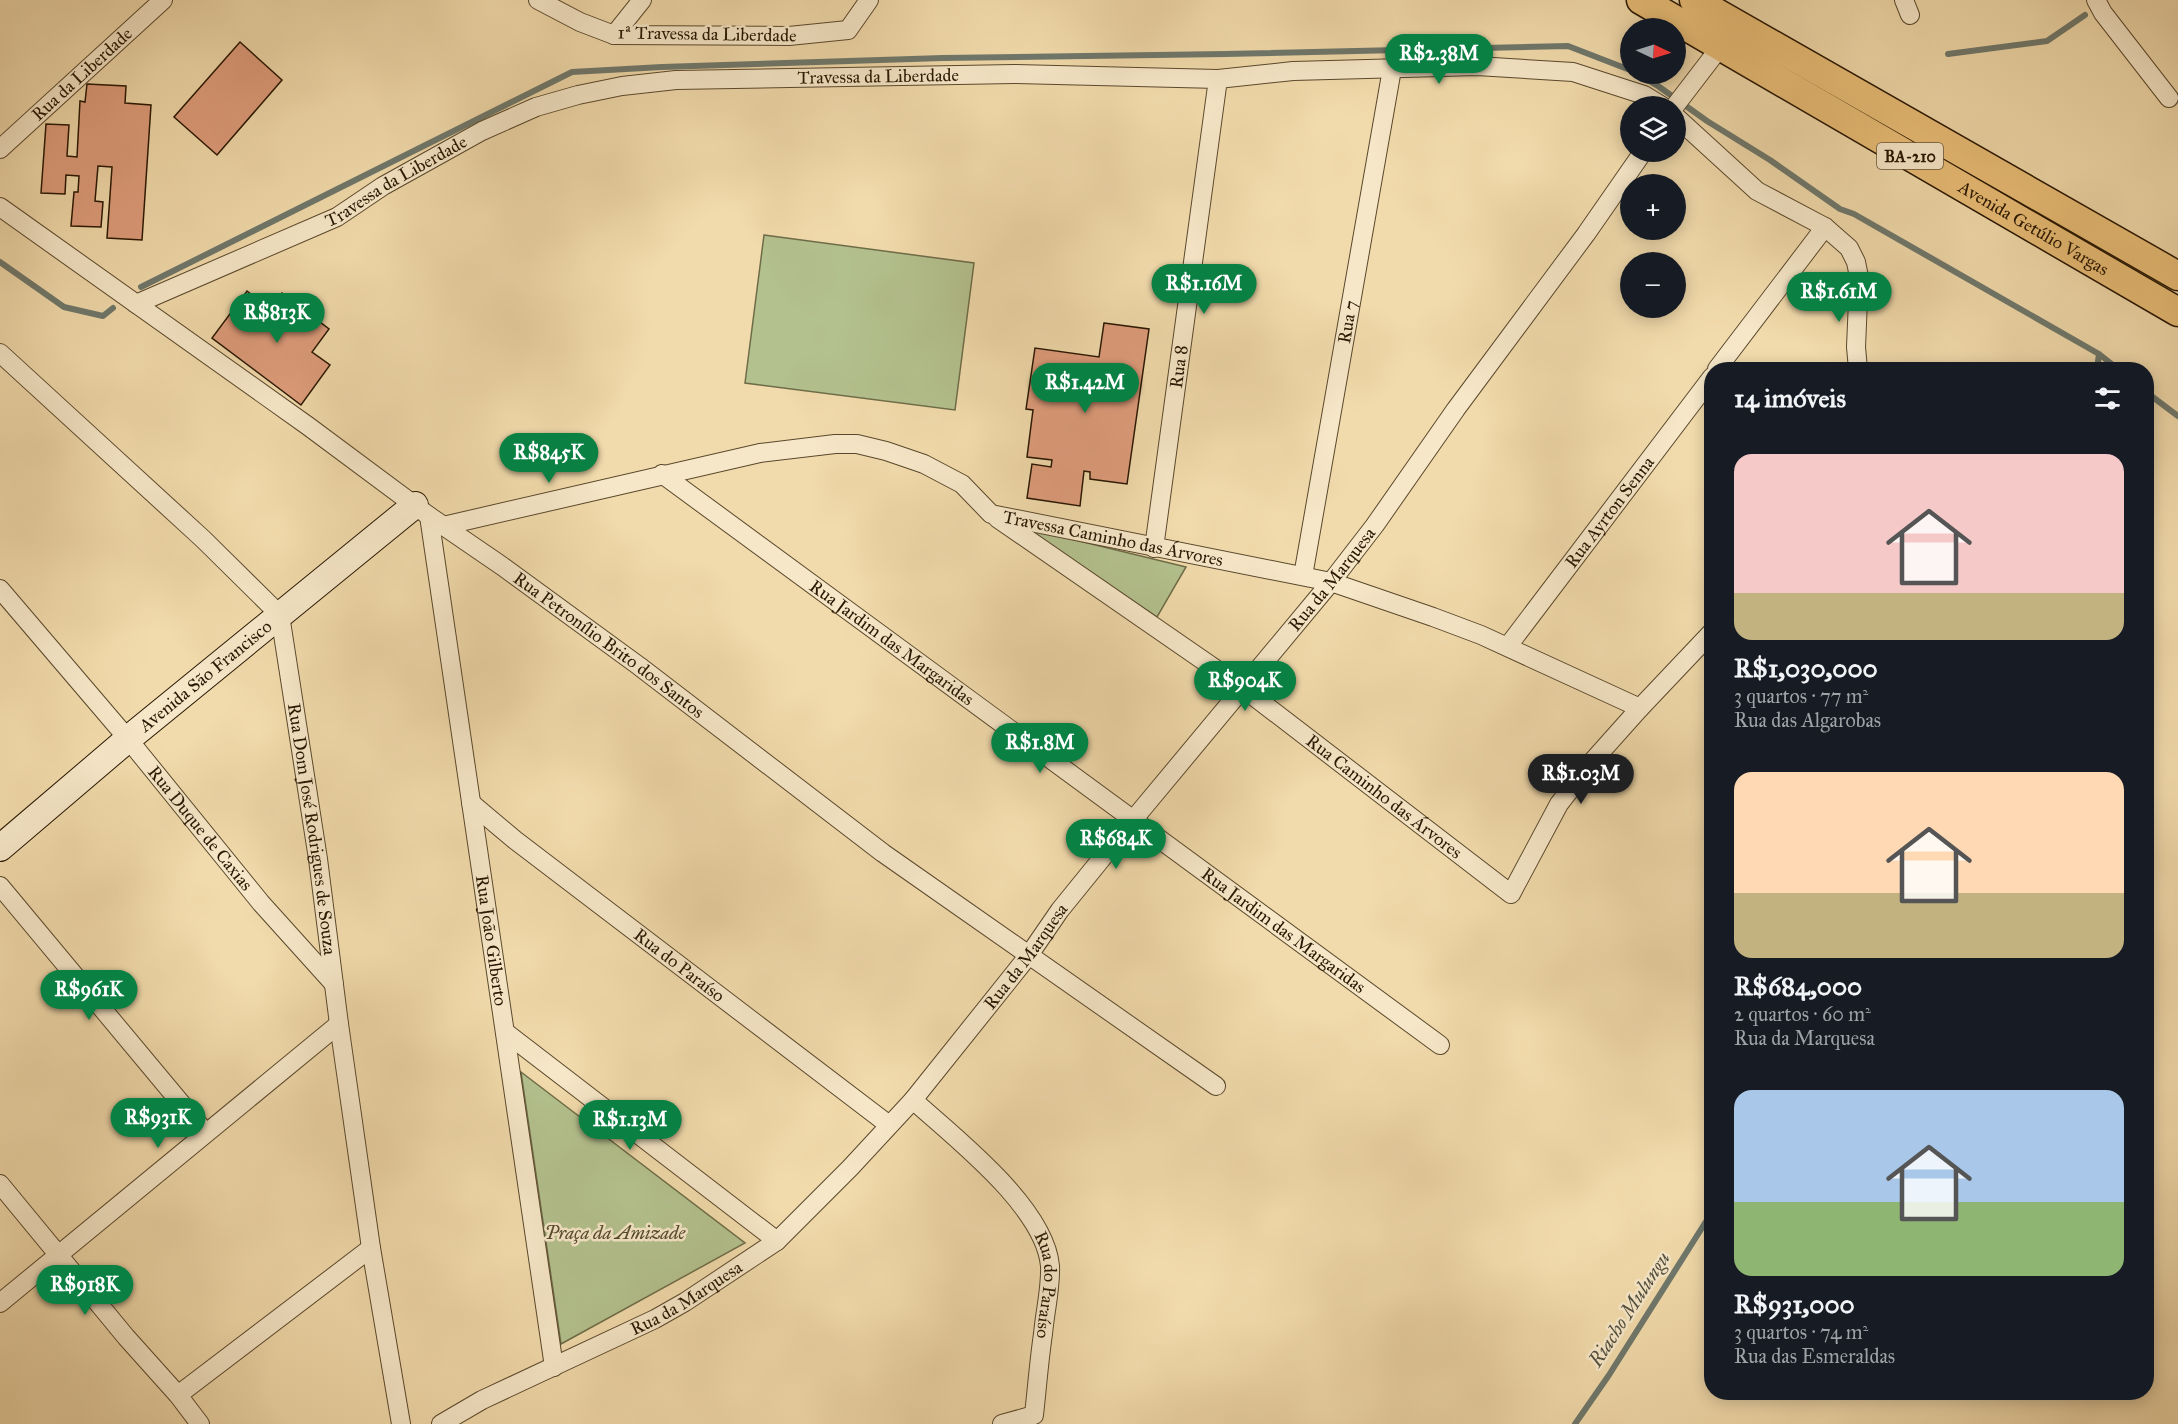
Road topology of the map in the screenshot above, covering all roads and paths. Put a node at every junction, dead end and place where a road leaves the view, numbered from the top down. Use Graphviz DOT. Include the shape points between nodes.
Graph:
graph roads {
  1 [pos="163,0"];
  2 [pos="538,0"];
  3 [pos="642,0"];
  4 [pos="869,0"];
  5 [pos="1641,0"];
  6 [pos="1694,0"];
  7 [pos="2096,0"];
  8 [pos="614,35"];
  9 [pos="1720,46"];
  10 [pos="1392,69"];
  11 [pos="1218,78"];
  12 [pos="1646,96"];
  13 [pos="1682,96"];
  14 [pos="2169,98"];
  15 [pos="1686,126"];
  16 [pos="0,149"];
  17 [pos="1636,162"];
  18 [pos="0,207"];
  19 [pos="1825,227"];
  20 [pos="2178,276"];
  21 [pos="136,304"];
  22 [pos="2178,312"];
  23 [pos="0,353"];
  24 [pos="1722,362"];
  25 [pos="1857,362"];
  26 [pos="1704,388"];
  27 [pos="662,474"];
  28 [pos="991,514"];
  29 [pos="429,516"];
  30 [pos="1154,548"];
  31 [pos="1303,576"];
  32 [pos="1331,582"];
  33 [pos="0,589"];
  34 [pos="280,615"];
  35 [pos="1704,640"];
  36 [pos="1508,646"];
  37 [pos="1243,688"];
  38 [pos="1640,708"];
  39 [pos="128,739"];
  40 [pos="471,803"];
  41 [pos="1133,820"];
  42 [pos="0,848"];
  43 [pos="0,886"];
  44 [pos="1029,955"];
  45 [pos="334,984"];
  46 [pos="339,1024"];
  47 [pos="505,1032"];
  48 [pos="1440,1046"];
  49 [pos="1216,1086"];
  50 [pos="913,1100"];
  51 [pos="889,1125"];
  52 [pos="206,1132"];
  53 [pos="0,1184"];
  54 [pos="777,1241"];
  55 [pos="371,1248"];
  56 [pos="58,1254"];
  57 [pos="0,1303"];
  58 [pos="554,1366"];
  59 [pos="178,1395"];
  60 [pos="200,1424"];
  61 [pos="401,1424"];
  62 [pos="441,1424"];
  63 [pos="1002,1424"];
  1 -- 16 [label="street, Rua da Liberdade"];
  2 -- 8 [label="street, 1ª Travessa da Liberdade"];
  3 -- 8 [label="street"];
  4 -- 8 [label="street, 1ª Travessa da Liberdade" via="848,30 789,36"];
  5 -- 9 [label="main road, Avenida Getúlio Vargas / BA-210"];
  6 -- 20 [label="main road, Avenida Getúlio Vargas / BA-210"];
  7 -- 14 [label="street"];
  9 -- 13 [label="street"];
  9 -- 22 [label="main road, Avenida Getúlio Vargas / BA-210"];
  10 -- 11 [label="street, Travessa da Liberdade" via="1293,71"];
  10 -- 12 [label="street, Travessa da Liberdade" via="1477,66 1573,72"];
  10 -- 31 [label="street, Rua 7"];
  11 -- 21 [label="street, Travessa da Liberdade" via="1014,74 676,80 578,94 536,106 482,131 383,186 338,217"];
  11 -- 30 [label="street, Rua 8"];
  15 -- 19 [label="street" via="1757,191"];
  17 -- 32 [label="street, Rua da Marquesa"];
  18 -- 21 [label="street, Rua Petronílio Brito dos Santos"];
  19 -- 24 [label="street"];
  19 -- 25 [label="street" via="1849,248 1856,262"];
  21 -- 29 [label="street, Rua Petronílio Brito dos Santos"];
  23 -- 34 [label="street"];
  26 -- 36 [label="street, Rua Ayrton Senna"];
  27 -- 28 [label="street, Travessa Caminho das Árvores" via="760,453 857,444 924,464 962,484"];
  27 -- 29 [label="street, Travessa Caminho das Árvores" via="562,500"];
  27 -- 41 [label="street, Rua Jardim das Margaridas"];
  28 -- 30 [label="street, Travessa Caminho das Árvores"];
  28 -- 37 [label="street, Rua Caminho das Árvores"];
  29 -- 34 [label="street, Avenida São Francisco"];
  29 -- 40 [label="street, Rua João Gilberto"];
  29 -- 44 [label="street, Rua Petronílio Brito dos Santos" via="639,666 883,852"];
  30 -- 31 [label="street, Travessa Caminho das Árvores"];
  31 -- 32 [label="street, Travessa Caminho das Árvores"];
  32 -- 36 [label="street, Travessa Caminho das Árvores"];
  32 -- 37 [label="street, Rua da Marquesa"];
  33 -- 39 [label="street, Rua Duque de Caxias"];
  34 -- 39 [label="street, Avenida São Francisco"];
  34 -- 45 [label="street, Rua Dom José Rodrigues de Souza"];
  35 -- 38 [label="street"];
  36 -- 38 [label="street, Travessa Caminho das Árvores"];
  37 -- 38 [label="street, Rua Caminho das Árvores" via="1511,894 1559,804"];
  37 -- 41 [label="street, Rua da Marquesa"];
  39 -- 42 [label="street, Avenida São Francisco"];
  39 -- 45 [label="street, Rua Duque de Caxias" via="261,903"];
  40 -- 47 [label="street, Rua João Gilberto"];
  40 -- 51 [label="street, Rua do Paraíso"];
  41 -- 44 [label="street, Rua da Marquesa"];
  41 -- 48 [label="street, Rua Jardim das Margaridas"];
  43 -- 52 [label="street"];
  44 -- 49 [label="street, Rua Petronílio Brito dos Santos"];
  44 -- 50 [label="street, Rua da Marquesa"];
  45 -- 46 [label="street, Rua Dom José Rodrigues de Souza"];
  46 -- 52 [label="street"];
  46 -- 55 [label="street, Rua Dom José Rodrigues de Souza"];
  47 -- 54 [label="street"];
  47 -- 58 [label="street, Rua João Gilberto"];
  50 -- 51 [label="street, Rua da Marquesa"];
  50 -- 63 [label="street, Rua do Paraíso" via="1006,1187 1041,1233 1050,1264 1034,1415"];
  51 -- 54 [label="street, Rua da Marquesa"];
  52 -- 56 [label="street"];
  53 -- 56 [label="street"];
  54 -- 58 [label="street, Rua da Marquesa" via="655,1319"];
  55 -- 59 [label="street"];
  55 -- 61 [label="street, Rua Dom José Rodrigues de Souza"];
  56 -- 57 [label="street"];
  56 -- 59 [label="street"];
  58 -- 62 [label="street, Rua da Marquesa"];
  59 -- 60 [label="street"];
}
